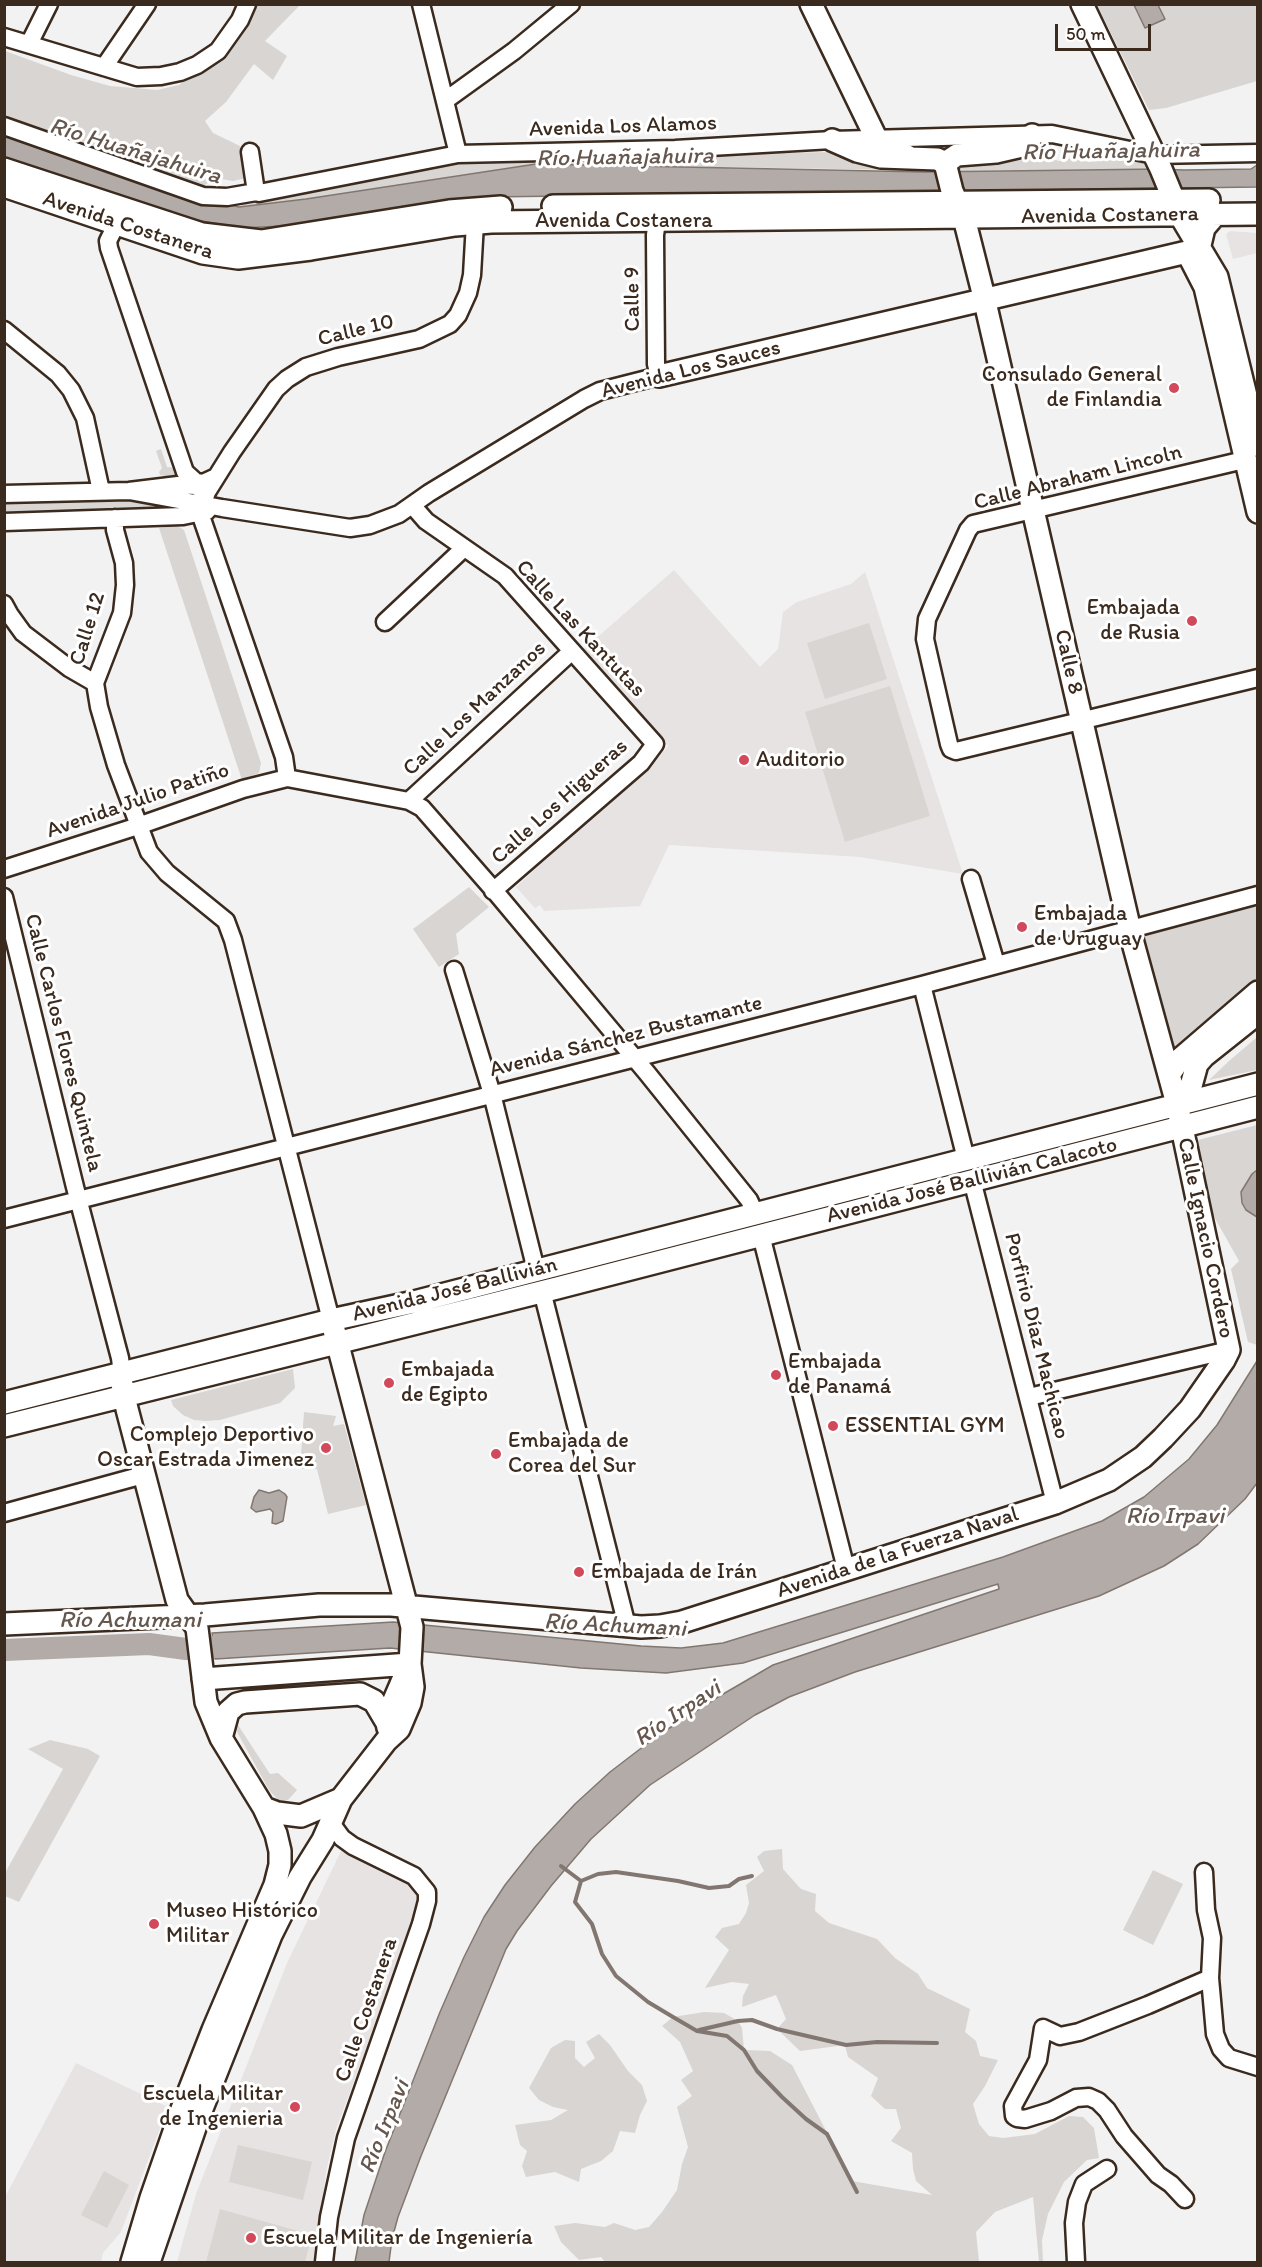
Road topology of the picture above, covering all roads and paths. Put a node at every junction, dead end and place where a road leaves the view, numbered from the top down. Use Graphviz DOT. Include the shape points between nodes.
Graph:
graph roads {
  1 [pos="49,4"];
  2 [pos="147,4"];
  3 [pos="247,4"];
  4 [pos="421,4"];
  5 [pos="571,4"];
  6 [pos="812,4"];
  7 [pos="1082,4"];
  8 [pos="4,37"];
  9 [pos="29,44"];
  10 [pos="104,68"];
  11 [pos="446,100"];
  12 [pos="4,126"];
  13 [pos="1032,135"];
  14 [pos="832,140"];
  15 [pos="877,140"];
  16 [pos="250,152"];
  17 [pos="1257,153"];
  18 [pos="458,154"];
  19 [pos="909,158"];
  20 [pos="1157,162"];
  21 [pos="4,169"];
  22 [pos="4,186"];
  23 [pos="953,189"];
  24 [pos="256,192"];
  25 [pos="1257,200"];
  26 [pos="1175,201"];
  27 [pos="1216,214"];
  28 [pos="1257,214"];
  29 [pos="657,221"];
  30 [pos="475,223"];
  31 [pos="116,225"];
  32 [pos="261,241"];
  33 [pos="1195,242"];
  34 [pos="984,299"];
  35 [pos="4,330"];
  36 [pos="659,376"];
  37 [pos="1253,454"];
  38 [pos="182,479"];
  39 [pos="101,491"];
  40 [pos="129,491"];
  41 [pos="4,494"];
  42 [pos="204,497"];
  43 [pos="412,506"];
  44 [pos="1032,511"];
  45 [pos="1257,512"];
  46 [pos="115,518"];
  47 [pos="4,522"];
  48 [pos="464,549"];
  49 [pos="4,604"];
  50 [pos="385,622"];
  51 [pos="572,651"];
  52 [pos="1257,678"];
  53 [pos="95,683"];
  54 [pos="1082,722"];
  55 [pos="655,744"];
  56 [pos="287,778"];
  57 [pos="409,801"];
  58 [pos="138,826"];
  59 [pos="4,869"];
  60 [pos="971,879"];
  61 [pos="494,891"];
  62 [pos="1257,895"];
  63 [pos="4,897"];
  64 [pos="1130,928"];
  65 [pos="996,964"];
  66 [pos="454,970"];
  67 [pos="922,985"];
  68 [pos="1257,992"];
  69 [pos="1257,1013"];
  70 [pos="632,1058"];
  71 [pos="1169,1075"];
  72 [pos="1257,1084"];
  73 [pos="492,1094"];
  74 [pos="1177,1104"];
  75 [pos="1257,1107"];
  76 [pos="1182,1127"];
  77 [pos="287,1148"];
  78 [pos="966,1159"];
  79 [pos="905,1174"];
  80 [pos="972,1180"];
  81 [pos="79,1200"];
  82 [pos="755,1213"];
  83 [pos="4,1219"];
  84 [pos="761,1235"];
  85 [pos="536,1270"];
  86 [pos="543,1291"];
  87 [pos="331,1320"];
  88 [pos="337,1342"];
  89 [pos="1229,1350"];
  90 [pos="122,1374"];
  91 [pos="124,1397"];
  92 [pos="1029,1397"];
  93 [pos="4,1403"];
  94 [pos="4,1426"];
  95 [pos="143,1475"];
  96 [pos="1055,1503"];
  97 [pos="4,1513"];
  98 [pos="846,1569"];
  99 [pos="415,1616"];
  100 [pos="192,1622"];
  101 [pos="4,1624"];
  102 [pos="627,1626"];
  103 [pos="410,1660"];
  104 [pos="203,1670"];
  105 [pos="386,1732"];
  106 [pos="221,1738"];
  107 [pos="341,1799"];
  108 [pos="264,1808"];
  109 [pos="331,1823"];
  110 [pos="1204,1872"];
  111 [pos="1210,1978"];
  112 [pos="1257,2067"];
  113 [pos="191,2112"];
  114 [pos="173,2160"];
  115 [pos="1107,2169"];
  116 [pos="1185,2199"];
  117 [pos="132,2262"];
  118 [pos="149,2262"];
  119 [pos="324,2262"];
  120 [pos="1076,2262"];
  1 -- 9 [label="street"];
  2 -- 10 [label="street"];
  3 -- 10 [label="street" via="218,51 197,65 162,76 137,77"];
  4 -- 11 [label="street"];
  5 -- 11 [label="street"];
  6 -- 15 [label="main road"];
  7 -- 20 [label="main road"];
  8 -- 9 [label="street"];
  9 -- 10 [label="street"];
  11 -- 18 [label="street"];
  12 -- 24 [label="street, Avenida Los Alamos" via="203,195 227,197"];
  13 -- 15 [label="street, Avenida Los Alamos"];
  13 -- 20 [label="street, Avenida Los Alamos" via="1075,137"];
  13 -- 23 [label="main road" via="1022,146 957,156"];
  14 -- 15 [label="street, Avenida Los Alamos"];
  14 -- 18 [label="street, Avenida Los Alamos" via="675,149"];
  14 -- 19 [label="main road" via="868,155"];
  15 -- 19 [label="main road"];
  16 -- 24 [label="street"];
  17 -- 20 [label="street, Avenida Los Alamos"];
  18 -- 24 [label="street, Avenida Los Alamos"];
  19 -- 23 [label="main road" via="936,159"];
  20 -- 26 [label="main road"];
  21 -- 32 [label="main road, Avenida Costanera" via="202,234"];
  22 -- 31 [label="main road, Avenida Costanera"];
  23 -- 26 [label="main road, Avenida Costanera"];
  23 -- 29 [label="main road, Avenida Costanera"];
  23 -- 32 [label="main road, Avenida Costanera" via="484,208"];
  23 -- 34 [label="main road, Calle 8"];
  25 -- 26 [label="main road, Avenida Costanera"];
  26 -- 27 [label="main road, Avenida Costanera"];
  26 -- 33 [label="main road"];
  27 -- 28 [label="main road, Avenida Costanera"];
  27 -- 33 [label="main road"];
  29 -- 30 [label="main road, Avenida Costanera"];
  29 -- 36 [label="street, Calle 9"];
  30 -- 31 [label="main road, Avenida Costanera" via="238,258 203,253"];
  30 -- 42 [label="street, Calle 10" via="468,294 450,324 418,339 306,367 287,379 276,388"];
  31 -- 32 [label="main road" via="127,218 198,241"];
  31 -- 38 [label="street" via="109,248"];
  33 -- 34 [label="main road, Avenida Los Sauces"];
  33 -- 37 [label="main road" via="1222,289"];
  34 -- 36 [label="main road, Avenida Los Sauces"];
  34 -- 44 [label="main road, Calle 8"];
  35 -- 39 [label="street" via="71,390 85,418"];
  36 -- 43 [label="street, Avenida Los Sauces" via="584,399"];
  37 -- 44 [label="street, Calle Abraham Lincoln"];
  37 -- 45 [label="main road"];
  38 -- 40 [label="street"];
  38 -- 42 [label="street" via="203,483"];
  39 -- 40 [label="street"];
  39 -- 41 [label="street"];
  40 -- 42 [label="street"];
  42 -- 43 [label="street, Avenida Los Sauces" via="222,508 350,528 387,519"];
  42 -- 46 [label="street" via="183,516"];
  42 -- 56 [label="street" via="284,757"];
  43 -- 48 [label="street, Calle Las Kantutas"];
  44 -- 54 [label="main road, Calle 8"];
  44 -- 54 [label="street, Calle Abraham Lincoln" via="973,524 927,620 925,639 949,744 956,751"];
  46 -- 47 [label="street"];
  46 -- 53 [label="street, Calle 12" via="124,563 122,613"];
  48 -- 50 [label="street"];
  48 -- 51 [label="street, Calle Las Kantutas" via="505,576"];
  49 -- 53 [label="street, Calle 12" via="23,633"];
  51 -- 55 [label="street, Calle Las Kantutas"];
  51 -- 57 [label="street, Calle Los Manzanos"];
  52 -- 54 [label="street"];
  53 -- 58 [label="street, Calle 12" via="99,707"];
  54 -- 64 [label="main road, Calle 8"];
  55 -- 61 [label="street, Calle Los Higueras" via="641,764"];
  56 -- 57 [label="street"];
  56 -- 58 [label="street, Avenida Julio Patiño" via="243,789"];
  57 -- 61 [label="street" via="422,808"];
  58 -- 59 [label="street, Avenida Julio Patiño"];
  58 -- 77 [label="street, Calle 12" via="149,852 167,873 226,921"];
  60 -- 65 [label="street"];
  61 -- 70 [label="street"];
  62 -- 64 [label="street, Avenida Sánchez Bustamante"];
  63 -- 81 [label="street, Calle Carlos Flores Quintela"];
  64 -- 65 [label="street, Avenida Sánchez Bustamante"];
  64 -- 71 [label="main road, Calle 8"];
  65 -- 67 [label="street, Avenida Sánchez Bustamante"];
  66 -- 73 [label="street"];
  67 -- 70 [label="street, Avenida Sánchez Bustamante"];
  67 -- 78 [label="street"];
  68 -- 71 [label="main road" via="1179,1060"];
  69 -- 74 [label="main road" via="1204,1056 1197,1064 1191,1086"];
  70 -- 73 [label="street, Avenida Sánchez Bustamante"];
  70 -- 82 [label="street" via="749,1200"];
  71 -- 74 [label="main road, Calle 8"];
  72 -- 74 [label="main road, Avenida José Ballivián Calacoto"];
  73 -- 77 [label="street, Avenida Sánchez Bustamante"];
  73 -- 85 [label="street"];
  74 -- 76 [label="main road, Calle Ignacio Cordero"];
  74 -- 78 [label="main road, Avenida José Ballivián Calacoto"];
  75 -- 76 [label="main road, Avenida José Ballivián Calacoto"];
  76 -- 80 [label="main road, Avenida José Ballivián Calacoto"];
  76 -- 89 [label="main road, Calle Ignacio Cordero"];
  77 -- 81 [label="street, Avenida Sánchez Bustamante"];
  77 -- 87 [label="street, Calle 12"];
  78 -- 79 [label="main road, Avenida José Ballivián Calacoto"];
  78 -- 80 [label="main road"];
  79 -- 82 [label="main road, Avenida José Ballivián"];
  80 -- 84 [label="main road, Avenida José Ballivián Calacoto"];
  80 -- 92 [label="street, Porfirio Díaz Machicao"];
  81 -- 83 [label="street, Avenida Sánchez Bustamante"];
  81 -- 90 [label="street, Calle Carlos Flores Quintela"];
  82 -- 84 [label="main road"];
  82 -- 85 [label="main road, Avenida José Ballivián"];
  84 -- 86 [label="main road, Avenida José Ballivián"];
  84 -- 98 [label="street"];
  85 -- 87 [label="main road, Avenida José Ballivián"];
  86 -- 88 [label="main road, Avenida José Ballivián"];
  86 -- 102 [label="street"];
  87 -- 88 [label="main road"];
  87 -- 90 [label="main road, Avenida José Ballivián"];
  88 -- 91 [label="main road, Avenida José Ballivián"];
  88 -- 99 [label="main road"];
  89 -- 92 [label="street"];
  89 -- 96 [label="main road, Avenida de la Fuerza Naval" via="1190,1409 1143,1457 1110,1480"];
  90 -- 91 [label="main road"];
  90 -- 93 [label="main road, Avenida José Ballivián"];
  91 -- 94 [label="main road, Avenida José Ballivián"];
  91 -- 95 [label="main road"];
  92 -- 96 [label="street, Porfirio Díaz Machicao"];
  95 -- 97 [label="street"];
  95 -- 100 [label="main road" via="177,1600"];
  96 -- 98 [label="main road, Avenida de la Fuerza Naval"];
  98 -- 102 [label="main road, Avenida de la Fuerza Naval" via="682,1622"];
  99 -- 100 [label="main road, Avenida de la Fuerza Naval" via="319,1605"];
  99 -- 102 [label="main road, Avenida de la Fuerza Naval"];
  99 -- 103 [label="main road"];
  100 -- 101 [label="main road, Avenida de la Fuerza Naval"];
  100 -- 104 [label="main road"];
  103 -- 104 [label="main road"];
  103 -- 105 [label="main road" via="410,1703 399,1729"];
  104 -- 106 [label="main road" via="206,1702"];
  105 -- 106 [label="main road" via="374,1701 360,1694 237,1704 228,1712"];
  105 -- 107 [label="main road"];
  106 -- 108 [label="main road"];
  107 -- 108 [label="main road" via="301,1816"];
  107 -- 109 [label="main road"];
  108 -- 113 [label="main road" via="280,1851 278,1875 213,2030"];
  109 -- 113 [label="main road" via="271,1935"];
  109 -- 119 [label="street, Calle Costanera" via="353,1846 414,1876 427,1892 427,1901 346,2138"];
  110 -- 111 [label="street" via="1212,1938"];
  111 -- 112 [label="street" via="1215,2034 1221,2049 1229,2058"];
  111 -- 116 [label="street" via="1079,2032 1060,2036 1043,2028 1038,2060 1013,2106 1014,2116 1025,2119 1076,2098 1098,2101 1158,2175"];
  113 -- 114 [label="main road"];
  114 -- 117 [label="main road"];
  114 -- 118 [label="main road"];
  115 -- 120 [label="street" via="1084,2184 1077,2202"];
}
